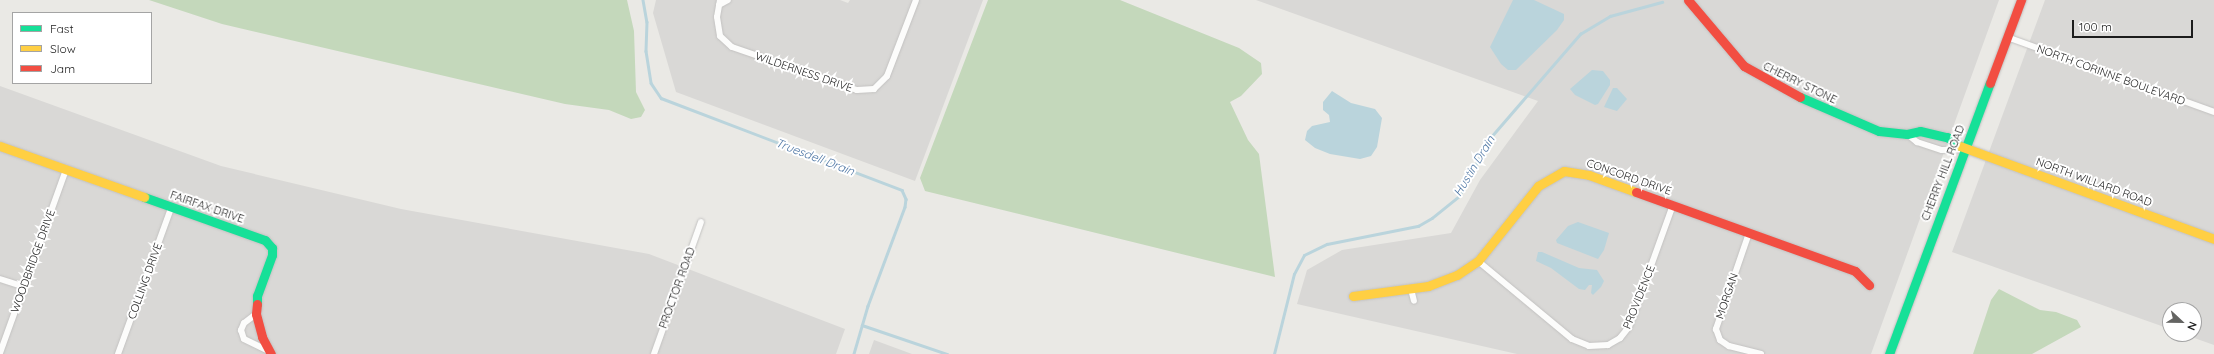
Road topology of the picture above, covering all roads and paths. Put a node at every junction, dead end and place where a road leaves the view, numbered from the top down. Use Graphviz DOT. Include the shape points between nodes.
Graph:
graph roads {
  1 [pos="728,0"];
  2 [pos="916,0"];
  3 [pos="1688,0"];
  4 [pos="2021,0"];
  5 [pos="719,2"];
  6 [pos="2007,37"];
  7 [pos="2214,112"];
  8 [pos="1907,134"];
  9 [pos="0,146"];
  10 [pos="1965,149"];
  11 [pos="66,170"];
  12 [pos="1672,205"];
  13 [pos="171,208"];
  14 [pos="701,222"];
  15 [pos="1749,233"];
  16 [pos="2214,239"];
  17 [pos="1478,261"];
  18 [pos="0,279"];
  19 [pos="1869,284"];
  20 [pos="24,287"];
  21 [pos="1411,289"];
  22 [pos="1353,296"];
  23 [pos="1414,301"];
  24 [pos="256,314"];
  25 [pos="0,353"];
  26 [pos="270,353"];
  27 [pos="118,354"];
  28 [pos="654,354"];
  29 [pos="1761,354"];
  30 [pos="1889,354"];
  1 -- 5 [label="street, WILDERNESS DRIVE"];
  2 -- 5 [label="street, WILDERNESS DRIVE" via="887,76 874,88 857,90 732,47 720,36 717,17"];
  3 -- 8 [label="street, CHERRY STONE" via="1734,56 1760,78 1871,128"];
  4 -- 6 [label="street, CHERRY HILL ROAD"];
  6 -- 7 [label="street, NORTH CORINNE BOULEVARD"];
  6 -- 10 [label="street, CHERRY HILL ROAD"];
  8 -- 10 [label="street, CHERRY STONE" via="1917,142 1942,150"];
  8 -- 10 [label="street, CHERRY STONE" via="1920,131 1947,137"];
  9 -- 11 [label="street, FAIRFAX DRIVE"];
  10 -- 16 [label="street, NORTH WILLARD ROAD"];
  10 -- 30 [label="street, CHERRY HILL ROAD"];
  11 -- 13 [label="street, FAIRFAX DRIVE"];
  11 -- 20 [label="street, WOODBRIDGE DRIVE"];
  12 -- 15 [label="street, CONCORD DRIVE"];
  12 -- 17 [label="street, CONCORD DRIVE" via="1581,173 1564,171 1538,186"];
  12 -- 17 [label="street, PROVIDENCE" via="1629,327 1620,338 1608,345 1589,346 1572,339"];
  13 -- 24 [label="street, FAIRFAX DRIVE" via="259,237 268,243 272,255 257,296"];
  13 -- 27 [label="street, COLLING DRIVE"];
  14 -- 28 [label="street, PROCTOR ROAD"];
  15 -- 19 [label="street, CONCORD DRIVE" via="1855,271"];
  15 -- 29 [label="street, MORGAN" via="1716,329 1723,343"];
  17 -- 21 [label="street, CONCORD DRIVE" via="1445,281"];
  18 -- 20 [label="street"];
  20 -- 25 [label="street, WOODBRIDGE DRIVE"];
  21 -- 22 [label="street, CONCORD DRIVE"];
  21 -- 23 [label="street"];
  24 -- 26 [label="street, FAIRFAX DRIVE" via="262,337"];
  24 -- 26 [label="street, FAIRFAX DRIVE" via="244,323 241,330 244,339"];
}
